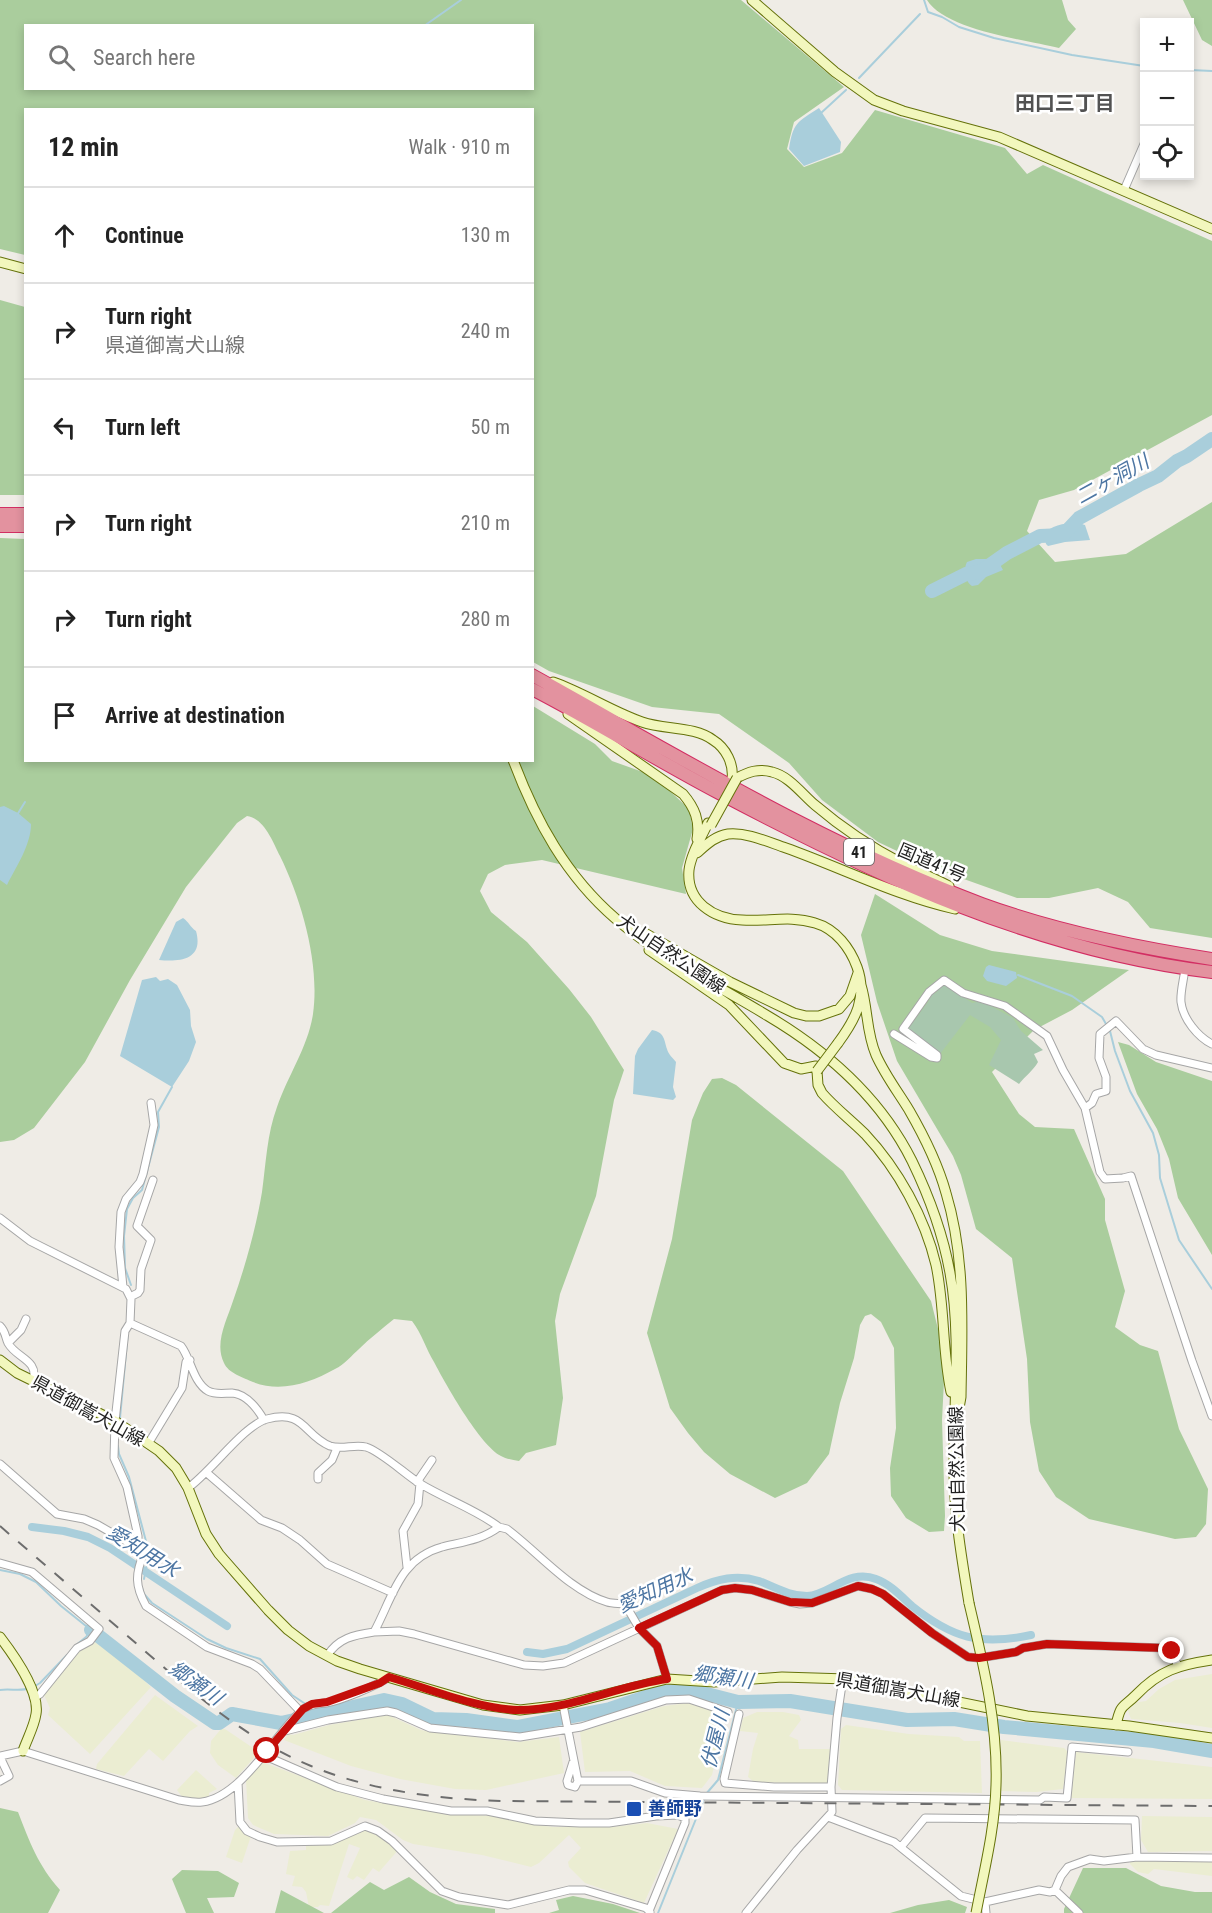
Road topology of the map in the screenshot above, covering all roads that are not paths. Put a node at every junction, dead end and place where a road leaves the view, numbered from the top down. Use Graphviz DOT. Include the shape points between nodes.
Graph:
graph roads {
  1 [pos="752,0"];
  2 [pos="1140,154"];
  3 [pos="1125,190"];
  4 [pos="1212,229"];
  5 [pos="0,262"];
  6 [pos="24,268"];
  7 [pos="0,514"];
  8 [pos="24,514"];
  9 [pos="0,526"];
  10 [pos="24,526"];
  11 [pos="535,683"];
  12 [pos="514,762"];
  13 [pos="734,779"];
  14 [pos="693,856"];
  15 [pos="982,909"];
  16 [pos="617,919"];
  17 [pos="1212,959"];
  18 [pos="1185,968"];
  19 [pos="858,970"];
  20 [pos="1212,972"];
  21 [pos="861,984"];
  22 [pos="894,1034"];
  23 [pos="1212,1044"];
  24 [pos="817,1068"];
  25 [pos="1212,1068"];
  26 [pos="151,1103"];
  27 [pos="1085,1108"];
  28 [pos="153,1180"];
  29 [pos="0,1218"];
  30 [pos="123,1287"];
  31 [pos="130,1297"];
  32 [pos="26,1319"];
  33 [pos="130,1323"];
  34 [pos="0,1326"];
  35 [pos="8,1343"];
  36 [pos="0,1360"];
  37 [pos="190,1360"];
  38 [pos="33,1380"];
  39 [pos="955,1409"];
  40 [pos="1212,1416"];
  41 [pos="264,1420"];
  42 [pos="115,1422"];
  43 [pos="955,1431"];
  44 [pos="148,1444"];
  45 [pos="337,1448"];
  46 [pos="432,1460"];
  47 [pos="0,1464"];
  48 [pos="207,1473"];
  49 [pos="318,1479"];
  50 [pos="419,1483"];
  51 [pos="188,1488"];
  52 [pos="500,1527"];
  53 [pos="138,1548"];
  54 [pos="0,1563"];
  55 [pos="407,1567"];
  56 [pos="393,1593"];
  57 [pos="639,1628"];
  58 [pos="374,1632"];
  59 [pos="0,1637"];
  60 [pos="327,1656"];
  61 [pos="1212,1660"];
  62 [pos="1178,1666"];
  63 [pos="389,1677"];
  64 [pos="843,1678"];
  65 [pos="667,1679"];
  66 [pos="33,1695"];
  67 [pos="563,1708"];
  68 [pos="301,1710"];
  69 [pos="728,1712"];
  70 [pos="739,1714"];
  71 [pos="1116,1725"];
  72 [pos="286,1729"];
  73 [pos="567,1731"];
  74 [pos="1212,1738"];
  75 [pos="23,1751"];
  76 [pos="1128,1752"];
  77 [pos="263,1755"];
  78 [pos="0,1757"];
  79 [pos="573,1761"];
  80 [pos="0,1781"];
  81 [pos="578,1781"];
  82 [pos="238,1783"];
  83 [pos="831,1787"];
  84 [pos="831,1796"];
  85 [pos="828,1817"];
  86 [pos="902,1847"];
  87 [pos="1137,1857"];
  88 [pos="1212,1858"];
  89 [pos="1055,1890"];
  90 [pos="985,1902"];
  91 [pos="650,1912"];
  92 [pos="746,1913"];
  93 [pos="976,1913"];
  94 [pos="986,1913"];
  95 [pos="1079,1913"];
  1 -- 3 [label="main road" via="835,72 874,99 903,111 999,137"];
  2 -- 3 [label="street"];
  3 -- 4 [label="main road"];
  5 -- 6 [label="main road"];
  7 -- 8 [label="highway"];
  9 -- 10 [label="highway"];
  11 -- 13 [label="main road" via="576,690 645,723 706,735 725,749"];
  11 -- 14 [label="main road" via="683,794 697,818"];
  11 -- 15 [label="highway, 国道41号 / 41" via="784,815"];
  11 -- 15 [label="highway, 国道41号 / 41" via="718,792 835,853 904,885"];
  12 -- 16 [label="main road, 犬山自然公園線" via="527,798 552,845 580,882"];
  13 -- 14 [label="main road, bridge"];
  13 -- 15 [label="main road" via="762,770 785,777 830,817 868,843"];
  14 -- 15 [label="main road" via="716,838 741,835 931,903"];
  14 -- 19 [label="main road" via="690,886 697,902 709,911 742,920 793,918 816,923 830,929 846,945"];
  15 -- 17 [label="highway, 国道41号 / 41" via="1143,948"];
  15 -- 18 [label="highway, 国道41号 / 41" via="1012,926"];
  16 -- 19 [label="main road" via="730,982 806,1016 839,1009 850,996"];
  16 -- 24 [label="main road" via="658,957 729,1005 784,1063 801,1069"];
  16 -- 39 [label="main road, 犬山自然公園線" via="657,949 803,1039 859,1087 893,1130 926,1192 950,1274"];
  18 -- 20 [label="highway, 国道41号 / 41"];
  18 -- 23 [label="street" via="1181,1002 1185,1015 1197,1034"];
  19 -- 21 [label="main road"];
  21 -- 24 [label="main road, bridge" via="855,1018"];
  21 -- 43 [label="main road" via="876,1056 928,1146 953,1217 962,1296 962,1397"];
  22 -- 27 [label="street" via="937,1058 903,1029 929,992 944,980 963,993 1005,1006 1047,1036"];
  24 -- 39 [label="main road" via="822,1094 884,1157 925,1232 936,1264"];
  25 -- 27 [label="street" via="1149,1052 1116,1021 1100,1034 1099,1058 1106,1091 1096,1094"];
  26 -- 30 [label="street" via="154,1125 143,1174 121,1212"];
  27 -- 40 [label="street" via="1100,1172 1105,1179 1131,1176"];
  28 -- 31 [label="street" via="137,1226 151,1240 141,1269 140,1290"];
  29 -- 30 [label="street" via="30,1241"];
  30 -- 31 [label="street"];
  31 -- 33 [label="street"];
  32 -- 35 [label="street"];
  33 -- 37 [label="street" via="174,1341"];
  33 -- 42 [label="street" via="125,1331"];
  34 -- 35 [label="street"];
  35 -- 38 [label="street" via="33,1366"];
  36 -- 38 [label="main road, 県道御嵩犬山線"];
  37 -- 41 [label="street" via="208,1391 244,1396"];
  37 -- 44 [label="street" via="184,1368 182,1388"];
  38 -- 42 [label="main road, 県道御嵩犬山線"];
  39 -- 43 [label="main road, 犬山自然公園線"];
  41 -- 45 [label="street" via="295,1419"];
  41 -- 48 [label="street" via="241,1437"];
  42 -- 44 [label="main road, 県道御嵩犬山線"];
  42 -- 53 [label="street" via="114,1458 127,1487"];
  43 -- 93 [label="main road, 犬山自然公園線, bridge" via="959,1544 994,1726 996,1786"];
  44 -- 51 [label="main road, 県道御嵩犬山線" via="176,1468"];
  45 -- 49 [label="street" via="332,1460 318,1473"];
  45 -- 50 [label="street" via="369,1448"];
  46 -- 50 [label="street"];
  47 -- 53 [label="street" via="57,1514 84,1519"];
  48 -- 51 [label="street"];
  48 -- 56 [label="street" via="261,1520 300,1540 327,1564"];
  50 -- 52 [label="street"];
  50 -- 55 [label="street" via="418,1504 403,1531"];
  51 -- 60 [label="main road, 県道御嵩犬山線" via="206,1534 219,1554 288,1630"];
  52 -- 55 [label="street" via="467,1543 439,1548"];
  52 -- 57 [label="street" via="525,1542 583,1590 605,1602 626,1604"];
  53 -- 68 [label="street" via="144,1552 137,1588 146,1606 207,1647 260,1669"];
  54 -- 66 [label="street" via="32,1572 99,1629 94,1638 77,1648 40,1694"];
  55 -- 56 [label="street"];
  56 -- 58 [label="street"];
  57 -- 58 [label="street" via="564,1663 543,1666 524,1665 399,1631"];
  57 -- 62 [label="street" via="722,1590 752,1590 790,1602 812,1603 858,1586 883,1594 968,1657 1047,1644 1164,1648 1172,1651"];
  57 -- 65 [label="street" via="657,1646"];
  58 -- 60 [label="street" via="349,1637"];
  59 -- 66 [label="main road" via="14,1655"];
  60 -- 63 [label="main road, 県道御嵩犬山線"];
  61 -- 62 [label="main road"];
  62 -- 71 [label="main road" via="1156,1677 1124,1704"];
  63 -- 67 [label="main road, 県道御嵩犬山線" via="501,1709"];
  63 -- 68 [label="street"];
  64 -- 65 [label="main road, 県道御嵩犬山線" via="782,1677 714,1683"];
  64 -- 71 [label="main road, 県道御嵩犬山線" via="1027,1716"];
  64 -- 83 [label="street"];
  65 -- 67 [label="main road, 県道御嵩犬山線"];
  66 -- 75 [label="main road" via="37,1712"];
  67 -- 73 [label="street"];
  68 -- 72 [label="street"];
  69 -- 73 [label="street" via="689,1699 666,1700"];
  70 -- 83 [label="street" via="725,1783"];
  71 -- 74 [label="main road, 県道御嵩犬山線"];
  72 -- 73 [label="street" via="387,1712 440,1729 520,1737"];
  72 -- 77 [label="street"];
  73 -- 79 [label="street"];
  75 -- 78 [label="street"];
  75 -- 82 [label="street" via="179,1800 204,1802"];
  76 -- 84 [label="street" via="1072,1747 1067,1798"];
  77 -- 82 [label="street"];
  77 -- 91 [label="street" via="337,1787 383,1800 451,1811 487,1811 536,1821 580,1823 678,1815 686,1823"];
  78 -- 80 [label="street" via="9,1776"];
  79 -- 81 [label="street"];
  79 -- 81 [label="street" via="568,1785 575,1786"];
  81 -- 84 [label="street" via="631,1781 665,1793 700,1796"];
  82 -- 91 [label="street" via="240,1822 260,1837 277,1842 331,1841 365,1826 392,1841 442,1891 459,1897 508,1905 569,1890 585,1890"];
  83 -- 84 [label="street"];
  84 -- 85 [label="street" via="833,1807"];
  85 -- 86 [label="street"];
  85 -- 92 [label="street"];
  86 -- 87 [label="street" via="925,1818 1135,1820"];
  86 -- 90 [label="street" via="961,1896"];
  87 -- 88 [label="street"];
  87 -- 89 [label="street" via="1079,1862 1068,1867"];
  89 -- 90 [label="street"];
  89 -- 95 [label="street"];
  90 -- 94 [label="street"];
}
